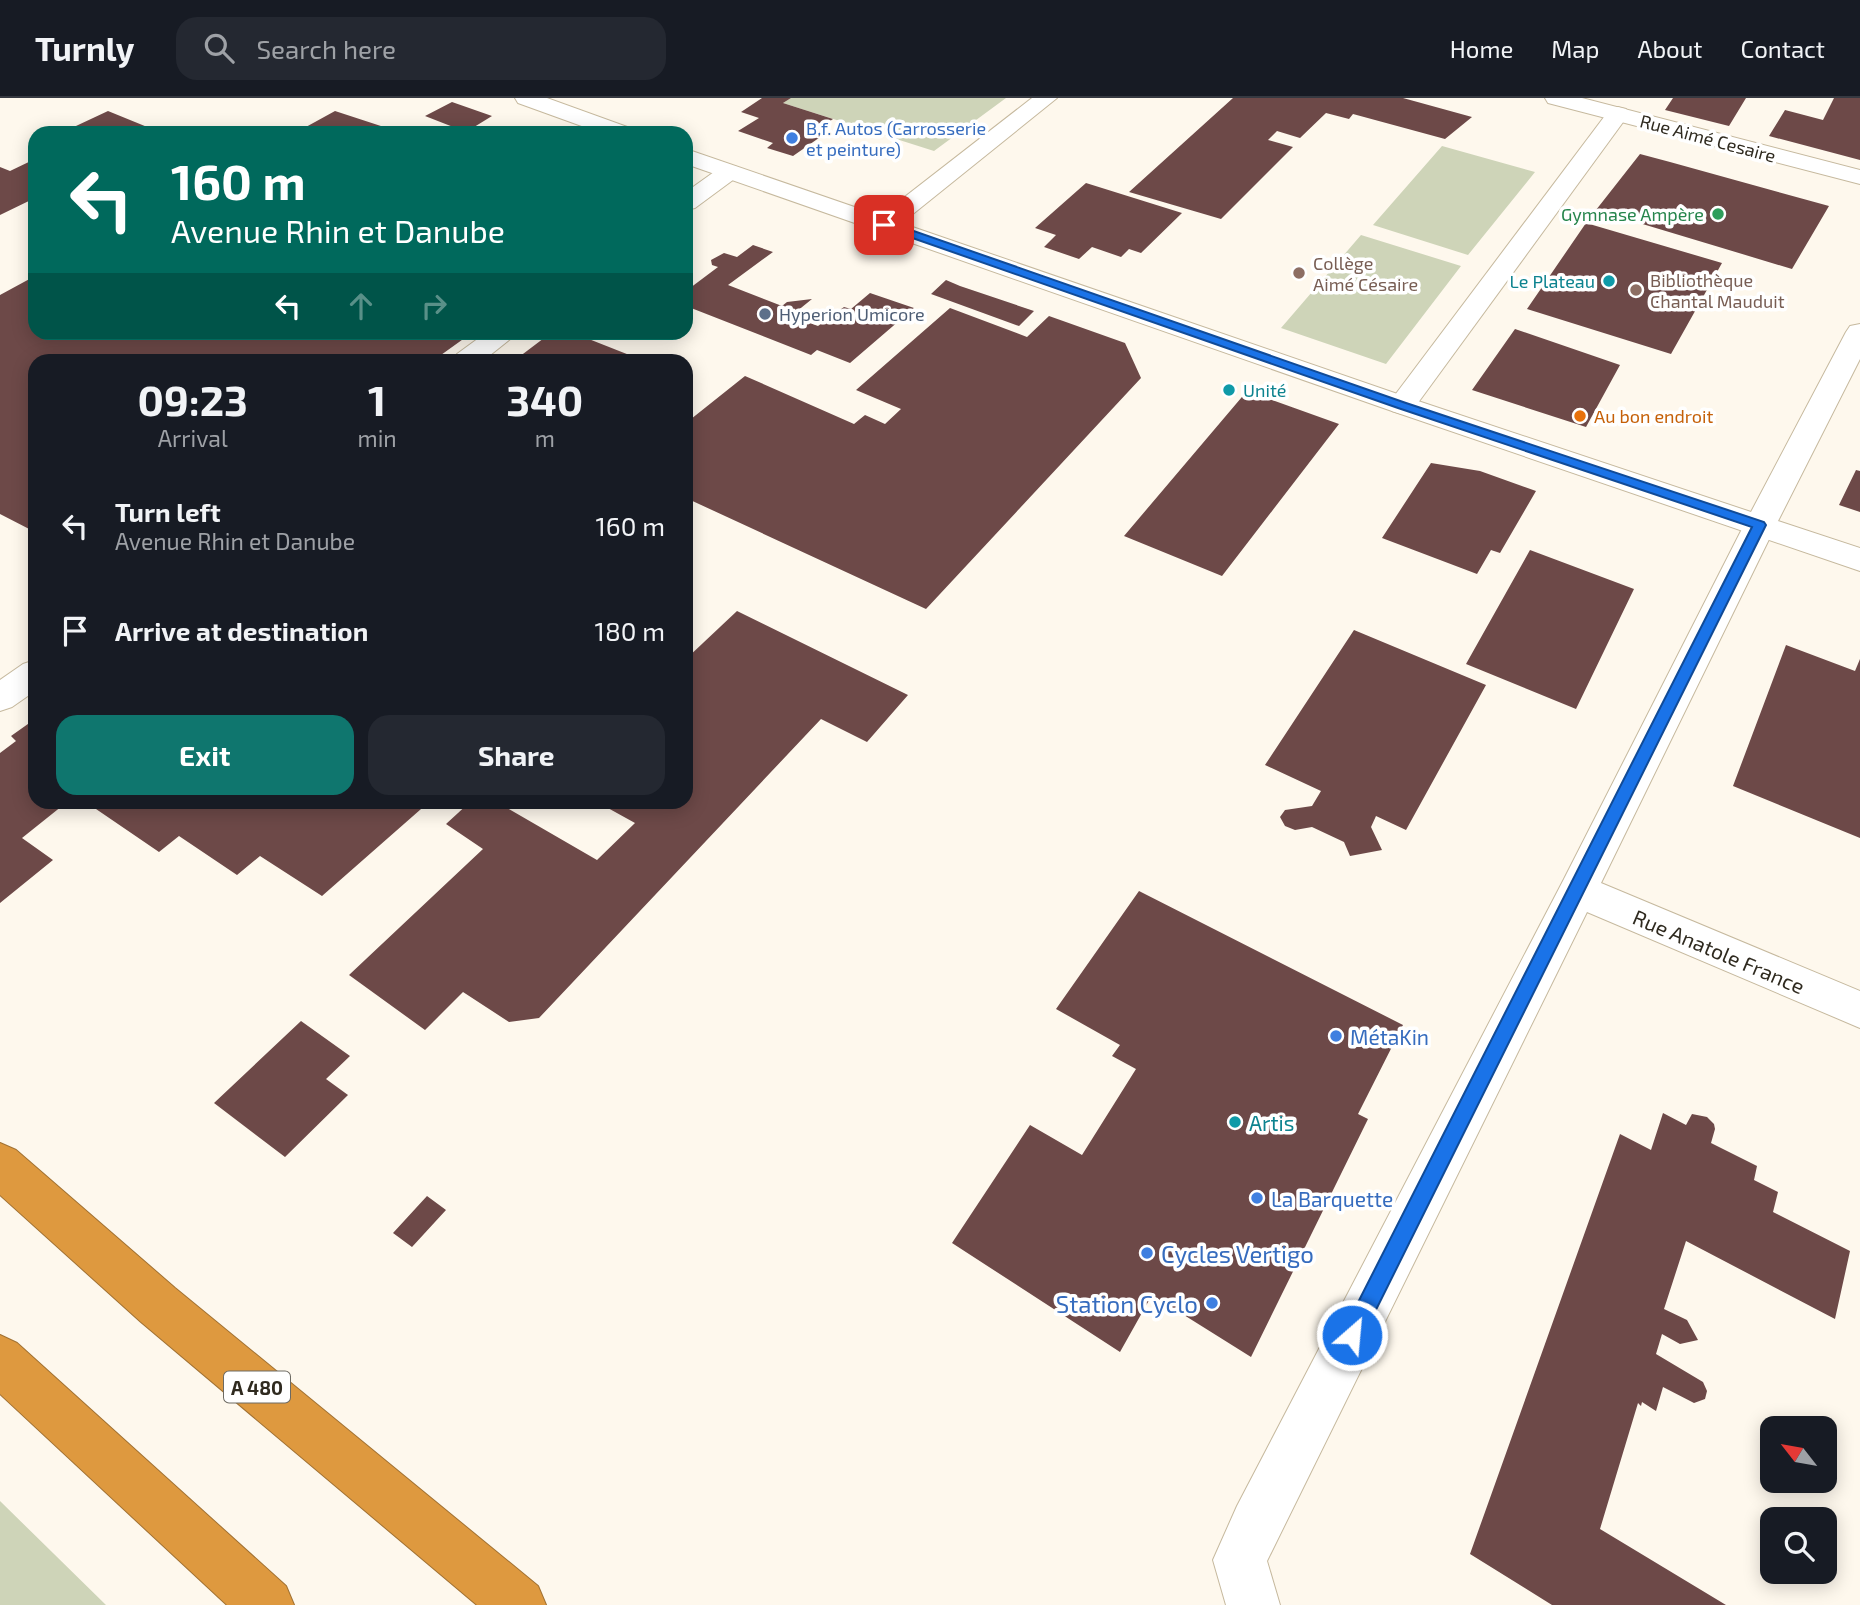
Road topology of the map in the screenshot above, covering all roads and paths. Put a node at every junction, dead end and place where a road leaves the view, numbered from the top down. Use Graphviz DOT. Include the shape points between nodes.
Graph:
graph roads {
  1 [pos="526,98"];
  2 [pos="1046,98"];
  3 [pos="1556,98"];
  4 [pos="1624,106"];
  5 [pos="603,126"];
  6 [pos="693,159"];
  7 [pos="729,172"];
  8 [pos="1860,177"];
  9 [pos="693,198"];
  10 [pos="884,225"];
  11 [pos="1860,332"];
  12 [pos="495,340"];
  13 [pos="475,354"];
  14 [pos="1402,405"];
  15 [pos="1760,525"];
  16 [pos="1860,560"];
  17 [pos="28,678"];
  18 [pos="0,698"];
  19 [pos="1578,891"];
  20 [pos="1860,1010"];
  21 [pos="0,1165"];
  22 [pos="0,1360"];
  23 [pos="267,1605"];
  24 [pos="519,1605"];
  25 [pos="1253,1605"];
  1 -- 5 [label="street"];
  2 -- 10 [label="street"];
  3 -- 4 [label="street, Rue Aimé Cesaire"];
  4 -- 8 [label="street, Rue Aimé Cesaire"];
  4 -- 14 [label="street"];
  6 -- 7 [label="street"];
  7 -- 9 [label="street"];
  7 -- 10 [label="street"];
  10 -- 14 [label="street"];
  11 -- 15 [label="street"];
  12 -- 13 [label="street"];
  14 -- 15 [label="street"];
  15 -- 16 [label="street"];
  15 -- 19 [label="street"];
  17 -- 18 [label="street"];
  19 -- 20 [label="street, Rue Anatole France"];
  19 -- 25 [label="street" via="1240,1560"];
  21 -- 24 [label="highway, A 480" via="158,1305"];
  22 -- 23 [label="highway"];
}
